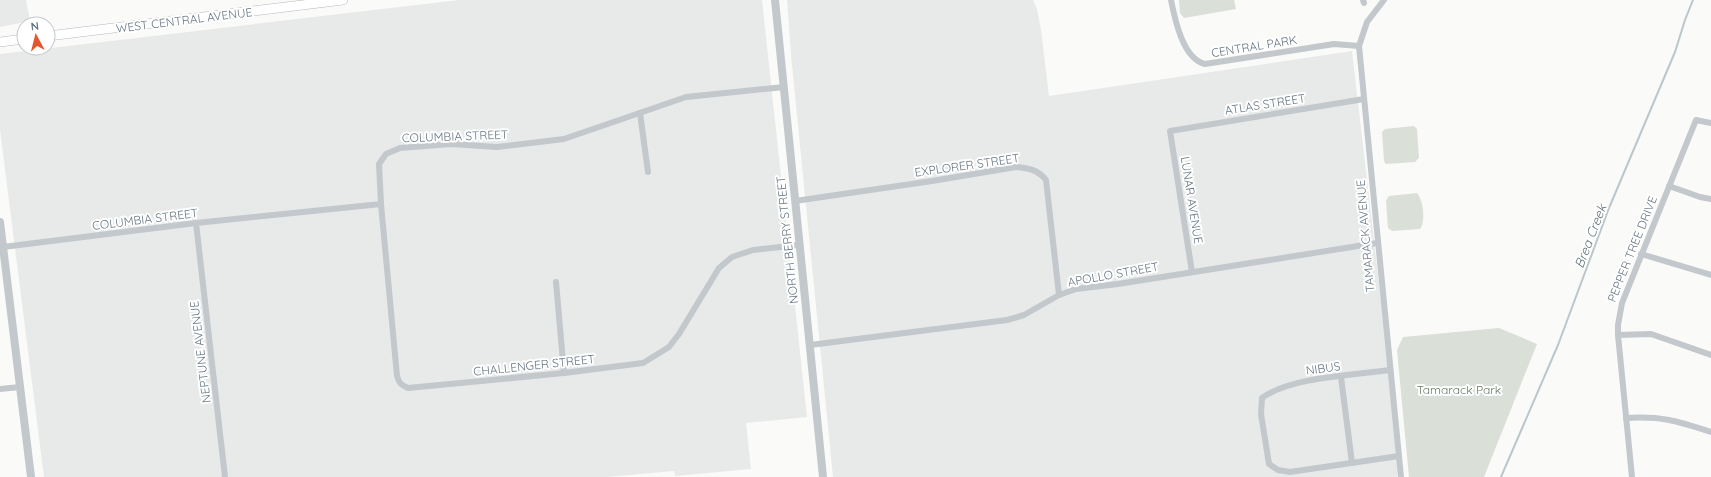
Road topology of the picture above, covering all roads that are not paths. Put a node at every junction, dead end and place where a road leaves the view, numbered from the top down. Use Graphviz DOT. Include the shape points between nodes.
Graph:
graph roads {
  1 [pos="344,0"];
  2 [pos="775,0"];
  3 [pos="1171,0"];
  4 [pos="1384,0"];
  5 [pos="334,1"];
  6 [pos="56,35"];
  7 [pos="16,40"];
  8 [pos="0,42"];
  9 [pos="1359,46"];
  10 [pos="784,87"];
  11 [pos="1364,99"];
  12 [pos="640,113"];
  13 [pos="1711,123"];
  14 [pos="1170,130"];
  15 [pos="648,172"];
  16 [pos="1669,186"];
  17 [pos="1711,199"];
  18 [pos="795,201"];
  19 [pos="381,204"];
  20 [pos="0,222"];
  21 [pos="196,223"];
  22 [pos="1377,243"];
  23 [pos="799,245"];
  24 [pos="3,247"];
  25 [pos="1640,254"];
  26 [pos="1192,272"];
  27 [pos="1711,275"];
  28 [pos="556,282"];
  29 [pos="1059,295"];
  30 [pos="1618,335"];
  31 [pos="810,345"];
  32 [pos="1711,355"];
  33 [pos="1390,370"];
  34 [pos="564,373"];
  35 [pos="1341,377"];
  36 [pos="20,387"];
  37 [pos="0,390"];
  38 [pos="1626,418"];
  39 [pos="1711,432"];
  40 [pos="1399,456"];
  41 [pos="1352,463"];
  42 [pos="31,477"];
  43 [pos="225,477"];
  44 [pos="823,477"];
  45 [pos="1401,477"];
  46 [pos="1632,477"];
  1 -- 5 [label="main road, WEST CENTRAL AVENUE"];
  2 -- 10 [label="street, NORTH BERRY STREET"];
  3 -- 9 [label="street, CENTRAL PARK" via="1176,23 1189,50 1198,62 1205,64 1334,44"];
  4 -- 9 [label="street, TAMARACK AVENUE" via="1366,22"];
  5 -- 6 [label="main road, WEST CENTRAL AVENUE"];
  7 -- 8 [label="main road"];
  9 -- 11 [label="street, TAMARACK AVENUE"];
  10 -- 12 [label="street, COLUMBIA STREET" via="686,97"];
  10 -- 18 [label="street, NORTH BERRY STREET"];
  11 -- 14 [label="street, ATLAS STREET"];
  11 -- 22 [label="street, TAMARACK AVENUE"];
  12 -- 15 [label="street"];
  12 -- 19 [label="street, COLUMBIA STREET" via="564,139 497,146 451,144 390,151 378,164"];
  13 -- 16 [label="street, PEPPER TREE DRIVE" via="1696,120"];
  14 -- 26 [label="street, LUNAR AVENUE"];
  16 -- 17 [label="street"];
  16 -- 25 [label="street, PEPPER TREE DRIVE"];
  18 -- 23 [label="street, NORTH BERRY STREET"];
  18 -- 29 [label="street, EXPLORER STREET" via="1016,167 1028,168 1038,172 1046,180"];
  19 -- 21 [label="street, COLUMBIA STREET"];
  19 -- 34 [label="street, CHALLENGER STREET" via="397,376 402,386 413,388"];
  20 -- 24 [label="street"];
  21 -- 24 [label="street, COLUMBIA STREET"];
  21 -- 43 [label="street, NEPTUNE AVENUE"];
  22 -- 26 [label="street, APOLLO STREET"];
  22 -- 33 [label="street, TAMARACK AVENUE"];
  23 -- 31 [label="street, NORTH BERRY STREET"];
  23 -- 34 [label="street, CHALLENGER STREET" via="753,250 732,257 719,268 680,334 669,347 643,363"];
  24 -- 36 [label="street"];
  25 -- 27 [label="street"];
  25 -- 30 [label="street, PEPPER TREE DRIVE" via="1622,303"];
  26 -- 29 [label="street, APOLLO STREET" via="1076,289"];
  28 -- 34 [label="street"];
  29 -- 31 [label="street, APOLLO STREET" via="1024,315 1007,320"];
  30 -- 32 [label="street" via="1651,334"];
  30 -- 38 [label="street, PEPPER TREE DRIVE"];
  31 -- 44 [label="street, NORTH BERRY STREET"];
  33 -- 35 [label="street, NIBUS"];
  33 -- 40 [label="street, TAMARACK AVENUE"];
  35 -- 41 [label="street"];
  35 -- 41 [label="street, NIBUS" via="1288,385 1272,391 1262,398 1261,414 1269,464 1278,470 1290,472"];
  36 -- 37 [label="street"];
  36 -- 42 [label="street"];
  38 -- 39 [label="street" via="1658,417 1676,420"];
  38 -- 46 [label="street, PEPPER TREE DRIVE"];
  40 -- 41 [label="street"];
  40 -- 45 [label="street, TAMARACK AVENUE"];
}
